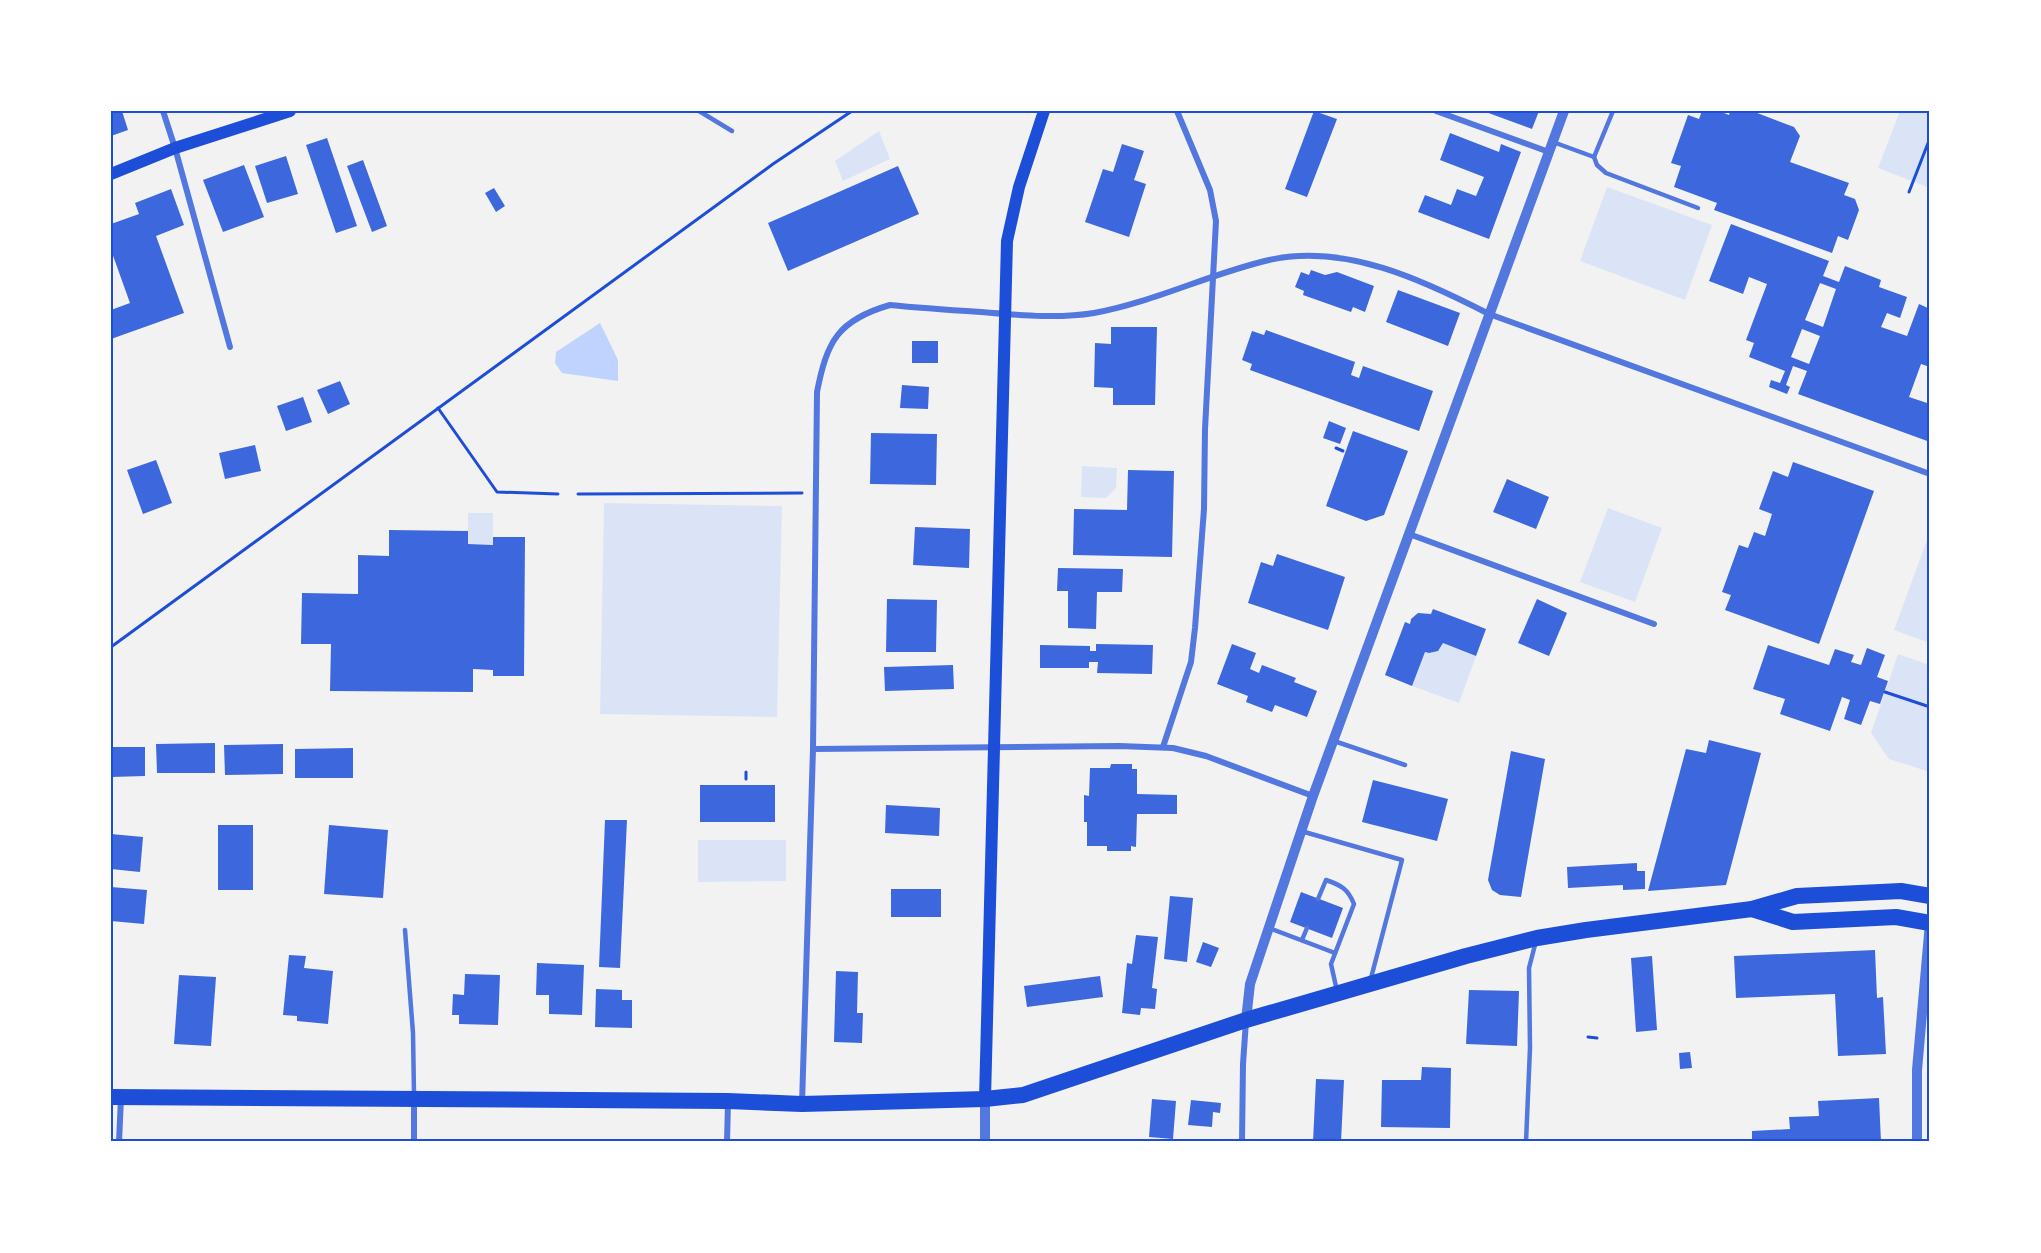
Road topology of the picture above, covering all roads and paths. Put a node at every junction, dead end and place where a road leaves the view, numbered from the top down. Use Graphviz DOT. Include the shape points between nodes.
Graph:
graph roads {
  1 [pos="163,111"];
  2 [pos="290,111"];
  3 [pos="699,111"];
  4 [pos="852,111"];
  5 [pos="1044,111"];
  6 [pos="1177,111"];
  7 [pos="1436,111"];
  8 [pos="1564,111"];
  9 [pos="1613,111"];
  10 [pos="732,131"];
  11 [pos="1930,138"];
  12 [pos="1551,147"];
  13 [pos="175,148"];
  14 [pos="1594,157"];
  15 [pos="111,174"];
  16 [pos="1909,192"];
  17 [pos="1698,208"];
  18 [pos="1212,277"];
  19 [pos="1005,314"];
  20 [pos="1489,314"];
  21 [pos="230,347"];
  22 [pos="438,408"];
  23 [pos="1336,448"];
  24 [pos="1343,451"];
  25 [pos="1930,474"];
  26 [pos="802,493"];
  27 [pos="558,494"];
  28 [pos="578,494"];
  29 [pos="1409,534"];
  30 [pos="1654,624"];
  31 [pos="111,647"];
  32 [pos="1885,692"];
  33 [pos="1930,707"];
  34 [pos="1333,741"];
  35 [pos="1163,747"];
  36 [pos="994,748"];
  37 [pos="813,749"];
  38 [pos="1405,765"];
  39 [pos="746,772"];
  40 [pos="746,779"];
  41 [pos="1313,796"];
  42 [pos="1301,831"];
  43 [pos="1930,896"];
  44 [pos="1318,899"];
  45 [pos="1752,909"];
  46 [pos="1930,922"];
  47 [pos="1269,928"];
  48 [pos="1307,928"];
  49 [pos="405,930"];
  50 [pos="1537,938"];
  51 [pos="1302,940"];
  52 [pos="1335,953"];
  53 [pos="1370,984"];
  54 [pos="1338,994"];
  55 [pos="1246,1020"];
  56 [pos="1588,1037"];
  57 [pos="1597,1038"];
  58 [pos="116,1097"];
  59 [pos="985,1100"];
  60 [pos="414,1101"];
  61 [pos="728,1101"];
  62 [pos="802,1104"];
  63 [pos="119,1142"];
  64 [pos="414,1142"];
  65 [pos="727,1142"];
  66 [pos="985,1142"];
  67 [pos="1242,1142"];
  68 [pos="1526,1142"];
  69 [pos="1917,1142"];
  1 -- 13 [label="street"];
  2 -- 13 [label="main road"];
  3 -- 10 [label="lane"];
  4 -- 22 [label="path"];
  5 -- 19 [label="main road" via="1012,214 1007,241"];
  6 -- 18 [label="street" via="1215,205"];
  7 -- 12 [label="street"];
  8 -- 12 [label="street"];
  9 -- 14 [label="lane"];
  11 -- 16 [label="path"];
  12 -- 14 [label="lane"];
  12 -- 20 [label="street"];
  13 -- 15 [label="main road"];
  13 -- 21 [label="street"];
  14 -- 17 [label="lane" via="1606,172"];
  18 -- 19 [label="street" via="1094,313 1059,317"];
  18 -- 20 [label="street" via="1271,260 1306,256 1348,259 1435,286"];
  18 -- 35 [label="street" via="1196,628 1191,662"];
  19 -- 36 [label="main road"];
  19 -- 37 [label="street" via="890,305 854,318 832,342 816,392"];
  20 -- 25 [label="street"];
  20 -- 29 [label="street"];
  22 -- 27 [label="path" via="498,492"];
  22 -- 31 [label="path"];
  23 -- 24 [label="path"];
  26 -- 28 [label="path"];
  29 -- 30 [label="street"];
  29 -- 34 [label="street"];
  32 -- 33 [label="path"];
  34 -- 38 [label="lane"];
  34 -- 41 [label="street"];
  35 -- 36 [label="street"];
  35 -- 41 [label="street" via="1206,756"];
  36 -- 37 [label="street"];
  36 -- 59 [label="main road"];
  37 -- 62 [label="street"];
  39 -- 40 [label="path"];
  41 -- 42 [label="street"];
  42 -- 47 [label="street"];
  42 -- 53 [label="lane" via="1402,860"];
  43 -- 45 [label="highway" via="1901,891 1797,896"];
  44 -- 52 [label="lane" via="1326,880 1342,885 1350,892 1354,904"];
  45 -- 46 [label="highway" via="1793,922 1896,917"];
  45 -- 50 [label="highway"];
  46 -- 69 [label="street" via="1917,1070"];
  47 -- 51 [label="lane"];
  47 -- 55 [label="street" via="1250,984"];
  48 -- 51 [label="lane"];
  49 -- 60 [label="lane"];
  50 -- 53 [label="highway"];
  50 -- 68 [label="lane" via="1529,968"];
  51 -- 52 [label="lane"];
  52 -- 54 [label="lane" via="1331,964"];
  53 -- 54 [label="highway"];
  54 -- 55 [label="highway"];
  55 -- 59 [label="highway" via="1023,1095"];
  55 -- 67 [label="street"];
  56 -- 57 [label="path"];
  58 -- 60 [label="highway"];
  58 -- 63 [label="street"];
  59 -- 62 [label="highway"];
  59 -- 66 [label="street"];
  60 -- 61 [label="highway"];
  60 -- 64 [label="street"];
  61 -- 62 [label="highway"];
  61 -- 65 [label="street"];
}
